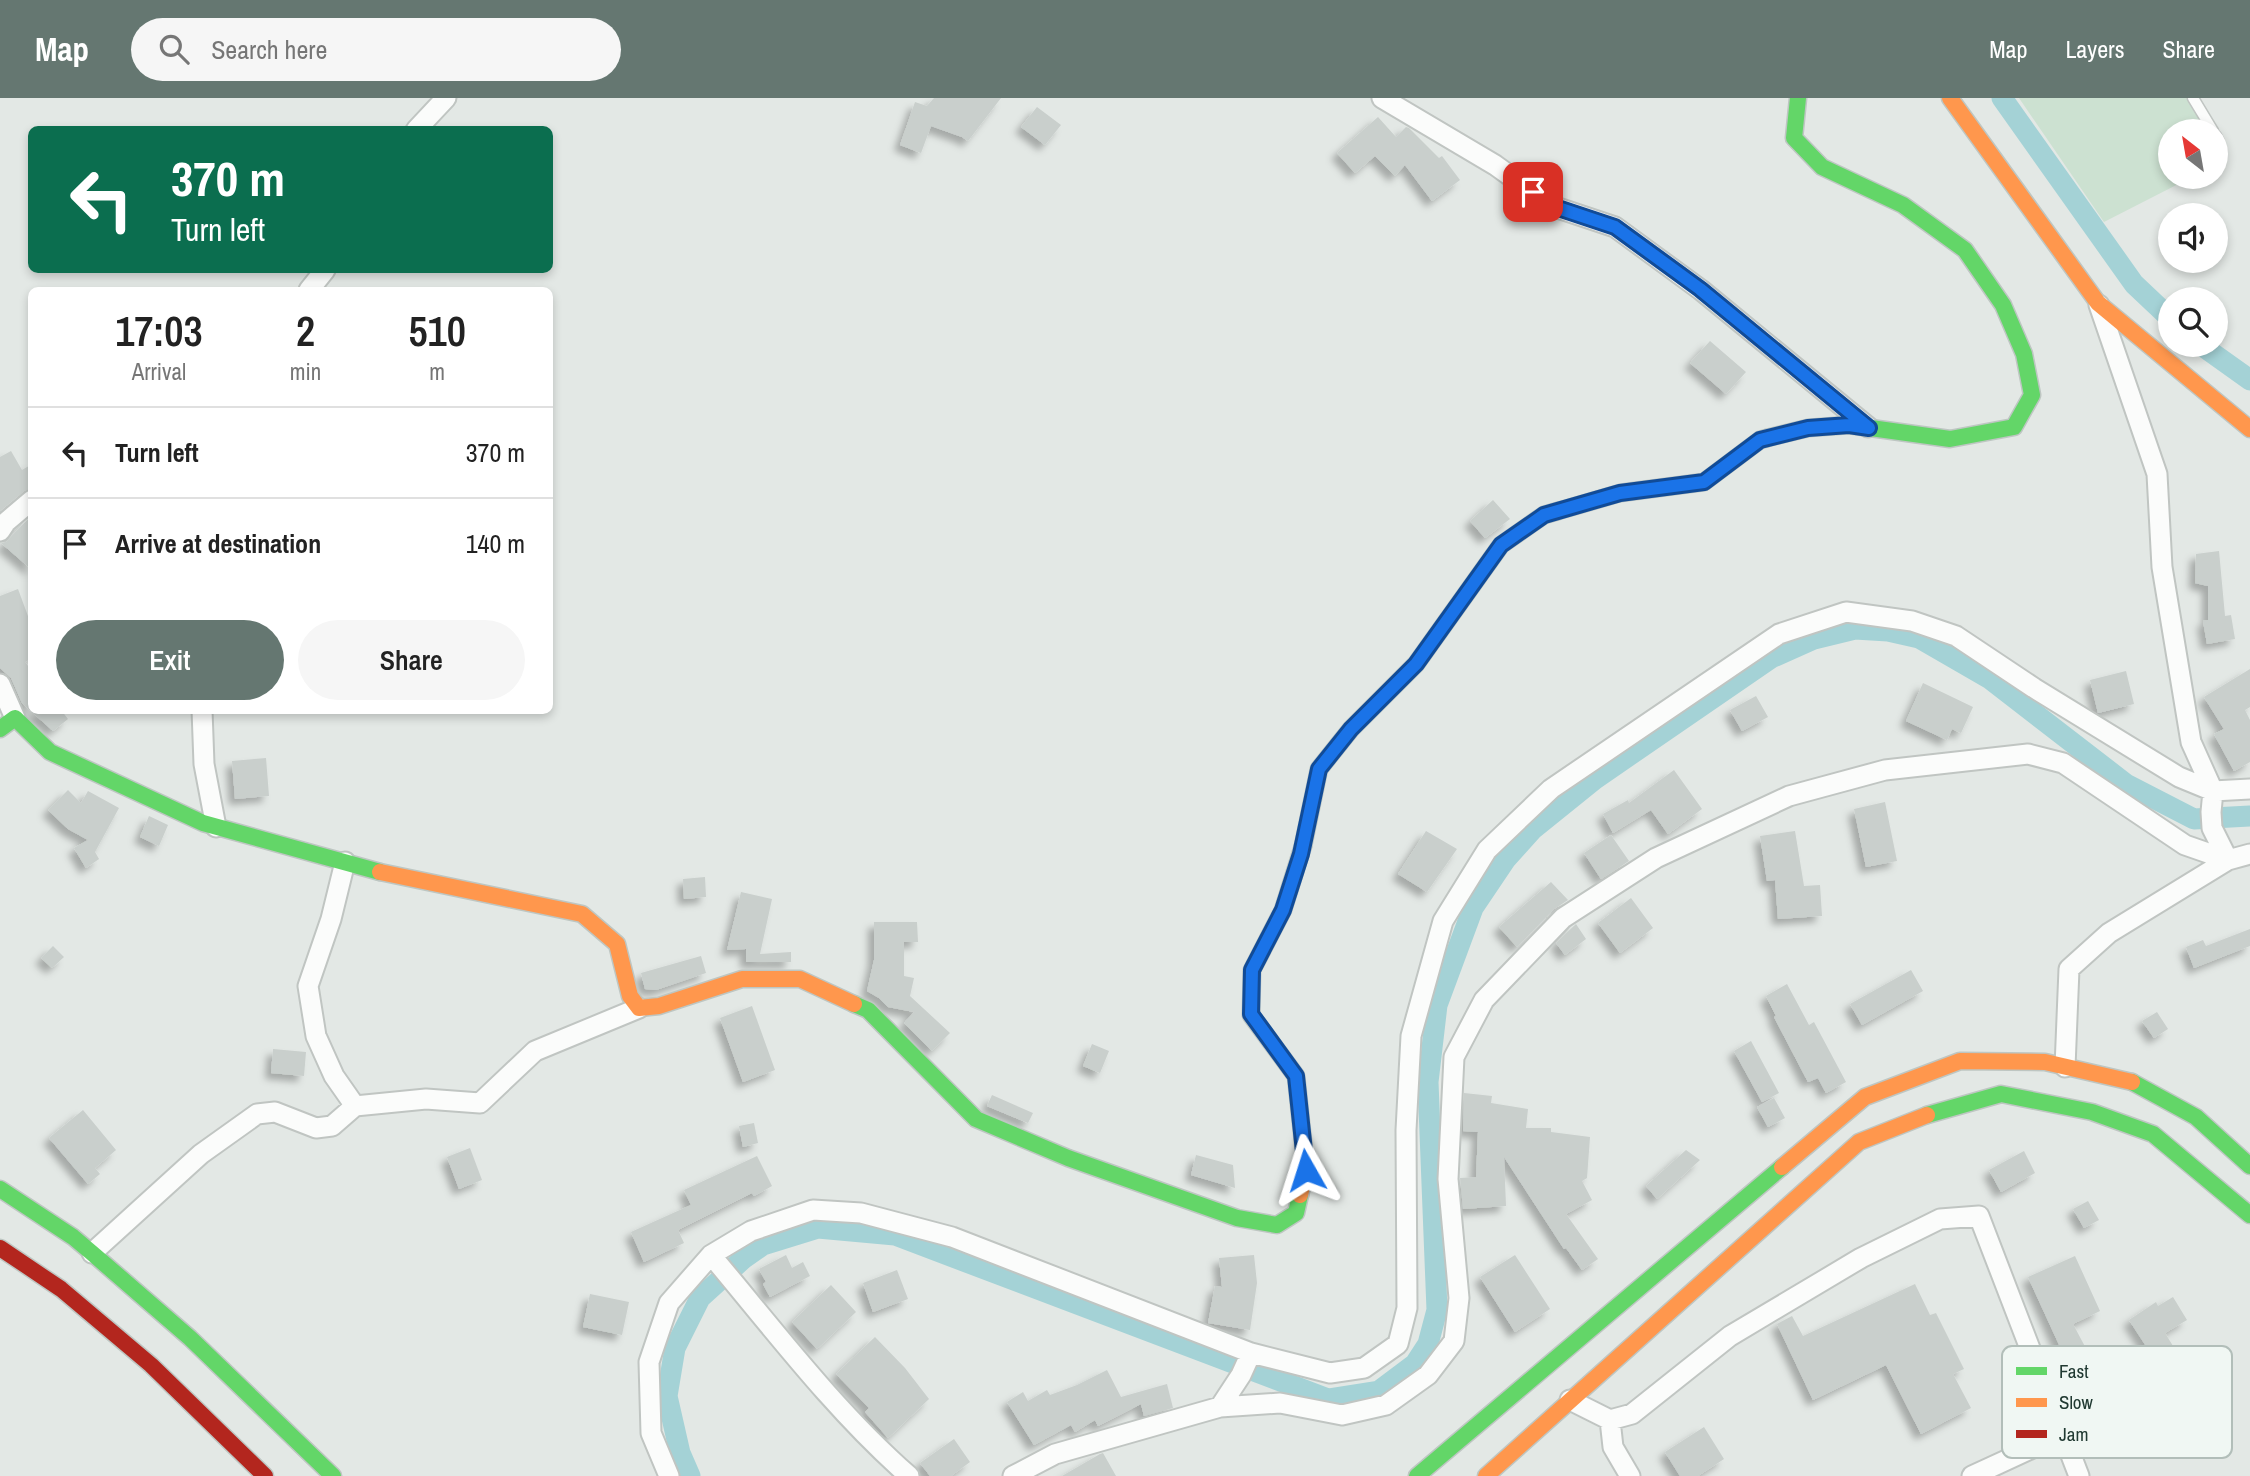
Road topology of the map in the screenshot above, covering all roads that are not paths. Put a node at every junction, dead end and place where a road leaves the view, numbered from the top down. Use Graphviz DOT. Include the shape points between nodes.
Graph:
graph roads {
  1 [pos="446,98"];
  2 [pos="1382,98"];
  3 [pos="1798,98"];
  4 [pos="1950,98"];
  5 [pos="2193,98"];
  6 [pos="2206,119"];
  7 [pos="420,126"];
  8 [pos="323,273"];
  9 [pos="311,287"];
  10 [pos="2098,303"];
  11 [pos="1869,428"];
  12 [pos="2250,429"];
  13 [pos="28,504"];
  14 [pos="0,531"];
  15 [pos="0,684"];
  16 [pos="202,714"];
  17 [pos="7,724"];
  18 [pos="2250,789"];
  19 [pos="2213,791"];
  20 [pos="216,827"];
  21 [pos="2250,854"];
  22 [pos="2228,860"];
  23 [pos="345,862"];
  24 [pos="639,1008"];
  25 [pos="2065,1067"];
  26 [pos="355,1106"];
  27 [pos="2250,1166"];
  28 [pos="0,1189"];
  29 [pos="2250,1215"];
  30 [pos="0,1248"];
  31 [pos="92,1253"];
  32 [pos="720,1265"];
  33 [pos="2029,1346"];
  34 [pos="1247,1363"];
  35 [pos="1570,1400"];
  36 [pos="1220,1408"];
  37 [pos="1610,1420"];
  38 [pos="2011,1458"];
  39 [pos="2072,1458"];
  40 [pos="265,1476"];
  41 [pos="333,1476"];
  42 [pos="669,1476"];
  43 [pos="909,1476"];
  44 [pos="1013,1476"];
  45 [pos="1417,1476"];
  46 [pos="1486,1476"];
  47 [pos="1630,1476"];
  48 [pos="1972,1476"];
  49 [pos="2079,1476"];
  1 -- 7 [label="street"];
  2 -- 11 [label="street" via="1494,165 1552,206 1615,227 1700,289"];
  3 -- 11 [label="street" via="1794,138 1822,167 1903,205 1965,250 2003,305 2024,354 2032,395 2014,427 1950,439"];
  4 -- 10 [label="street"];
  5 -- 6 [label="lane"];
  8 -- 9 [label="street"];
  10 -- 12 [label="street"];
  10 -- 19 [label="street" via="2157,474 2162,567 2191,742"];
  11 -- 24 [label="street" via="1808,428 1760,440 1704,482 1620,493 1544,515 1501,545 1416,664 1351,729 1319,769 1301,854 1283,910 1252,970 1251,1014 1296,1076 1306,1170 1296,1213 1277,1225 1224,1214 1068,1158 976,1119 868,1010 800,979 742,979"];
  13 -- 14 [label="street"];
  15 -- 17 [label="street"];
  16 -- 20 [label="street" via="204,764"];
  17 -- 20 [label="street" via="50,752"];
  18 -- 19 [label="street"];
  19 -- 22 [label="street" via="2211,820"];
  19 -- 34 [label="street" via="2179,777 1956,636 1912,621 1846,612 1779,634 1551,789 1487,850 1443,921 1411,1036 1406,1130 1407,1308 1398,1344 1364,1368 1330,1373"];
  20 -- 23 [label="street"];
  21 -- 22 [label="street"];
  22 -- 25 [label="street" via="2109,933 2069,969"];
  22 -- 36 [label="street" via="2185,845 2063,763 2028,754 1885,770 1789,796 1656,858 1563,918 1484,1000 1454,1057 1448,1179 1458,1298 1454,1341 1428,1375 1386,1405 1342,1415 1280,1403"];
  23 -- 24 [label="street" via="582,914 617,944 630,996"];
  23 -- 26 [label="street" via="308,986 316,1036 334,1076"];
  24 -- 26 [label="street" via="535,1051 480,1103 426,1099"];
  25 -- 27 [label="street" via="2130,1081 2196,1117"];
  25 -- 45 [label="street" via="2045,1062 1960,1061 1865,1097"];
  26 -- 31 [label="street" via="332,1126 316,1128 275,1112 257,1114 201,1154"];
  28 -- 31 [label="street"];
  29 -- 35 [label="street" via="2153,1134 2092,1112 2001,1094 1859,1142"];
  30 -- 40 [label="street" via="61,1289 151,1365"];
  31 -- 41 [label="street" via="190,1338"];
  32 -- 34 [label="street" via="751,1231 813,1210 861,1213 952,1237"];
  32 -- 42 [label="street" via="669,1303 649,1362 651,1433"];
  32 -- 43 [label="street" via="804,1367"];
  33 -- 37 [label="street" via="1979,1216 1940,1219 1861,1258 1730,1336 1632,1414"];
  34 -- 36 [label="street"];
  35 -- 37 [label="street"];
  35 -- 46 [label="street"];
  36 -- 44 [label="street" via="1055,1454"];
  37 -- 47 [label="street" via="1613,1447"];
  38 -- 48 [label="street"];
  39 -- 49 [label="street"];
}
